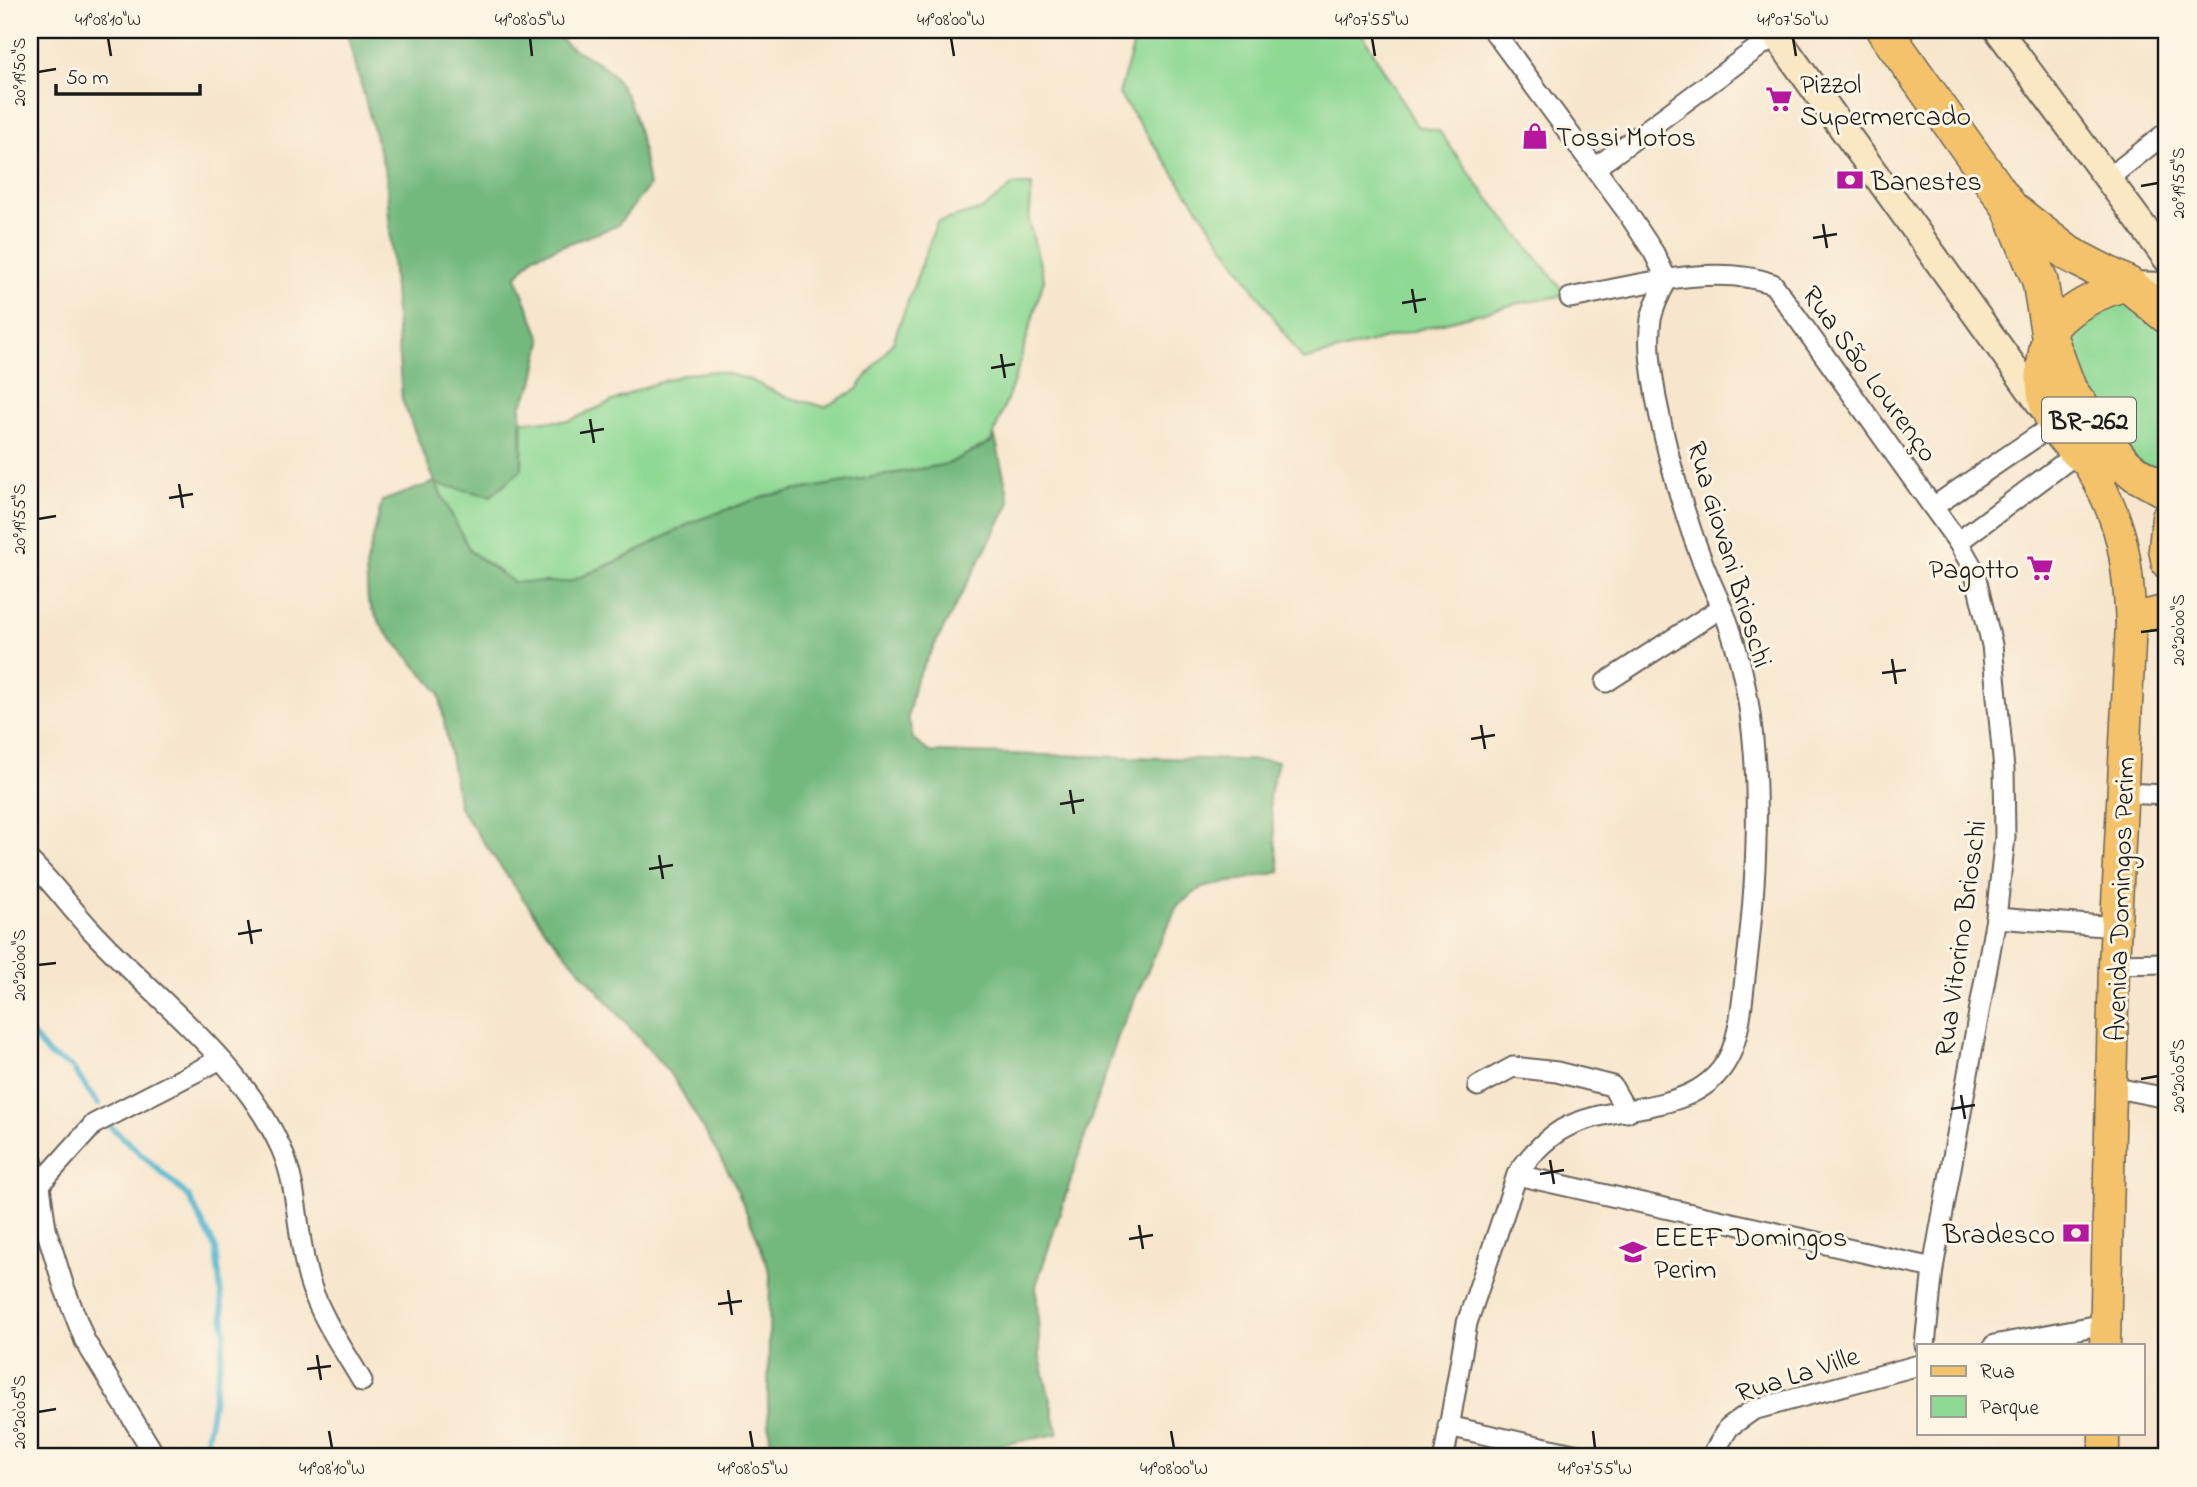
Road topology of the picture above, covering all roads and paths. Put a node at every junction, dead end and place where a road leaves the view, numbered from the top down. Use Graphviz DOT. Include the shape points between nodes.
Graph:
graph roads {
  1 [pos="1493,30"];
  2 [pos="1884,30"];
  3 [pos="1998,30"];
  4 [pos="1774,32"];
  5 [pos="2167,132"];
  6 [pos="1595,168"];
  7 [pos="2106,180"];
  8 [pos="2009,206"];
  9 [pos="2167,259"];
  10 [pos="1667,280"];
  11 [pos="2129,285"];
  12 [pos="2167,286"];
  13 [pos="1570,298"];
  14 [pos="2167,316"];
  15 [pos="2049,336"];
  16 [pos="2048,417"];
  17 [pos="2081,458"];
  18 [pos="2164,497"];
  19 [pos="1933,507"];
  20 [pos="1958,542"];
  21 [pos="2167,564"];
  22 [pos="1721,608"];
  23 [pos="2167,610"];
  24 [pos="2131,623"];
  25 [pos="1606,682"];
  26 [pos="2123,793"];
  27 [pos="2167,795"];
  28 [pos="30,860"];
  29 [pos="1996,918"];
  30 [pos="2117,927"];
  31 [pos="2167,963"];
  32 [pos="2115,964"];
  33 [pos="219,1060"];
  34 [pos="1478,1086"];
  35 [pos="2111,1087"];
  36 [pos="2167,1098"];
  37 [pos="1627,1112"];
  38 [pos="30,1155"];
  39 [pos="1517,1175"];
  40 [pos="35,1191"];
  41 [pos="1933,1268"];
  42 [pos="2105,1335"];
  43 [pos="1924,1344"];
  44 [pos="2005,1344"];
  45 [pos="1917,1366"];
  46 [pos="362,1381"];
  47 [pos="1448,1426"];
  48 [pos="2104,1434"];
  49 [pos="156,1457"];
  50 [pos="1444,1457"];
  51 [pos="1587,1457"];
  52 [pos="1710,1457"];
  53 [pos="2104,1457"];
  1 -- 6 [label="street"];
  2 -- 8 [label="highway, BR-262"];
  3 -- 7 [label="street"];
  4 -- 6 [label="street"];
  4 -- 16 [label="street"];
  5 -- 7 [label="street"];
  6 -- 10 [label="street" via="1644,236"];
  7 -- 9 [label="street"];
  8 -- 11 [label="highway, BR-262" via="2068,254"];
  8 -- 15 [label="highway, BR-262" via="2040,281"];
  10 -- 13 [label="street, Rua São Lourenço"];
  10 -- 19 [label="street, Rua São Lourenço" via="1733,276 1773,284"];
  10 -- 22 [label="street, Rua Giovani Brioschi" via="1652,316 1651,366 1674,476"];
  11 -- 12 [label="street"];
  11 -- 14 [label="highway, BR-262"];
  11 -- 15 [label="main road" via="2078,308"];
  15 -- 16 [label="main road" via="2042,373"];
  15 -- 18 [label="highway, BR-262" via="2069,390 2084,414 2122,462"];
  16 -- 17 [label="main road"];
  16 -- 19 [label="street, Rua São Lourenço"];
  17 -- 18 [label="main road"];
  17 -- 20 [label="street"];
  17 -- 24 [label="main road, Avenida Domingos Perim" via="2107,495 2118,523 2128,572"];
  18 -- 21 [label="main road"];
  19 -- 20 [label="street, Rua Vitorino Brioschi"];
  20 -- 29 [label="street, Rua Vitorino Brioschi" via="1974,570 1983,602 2000,704 2005,837"];
  22 -- 25 [label="street"];
  22 -- 37 [label="street, Rua Giovani Brioschi" via="1740,667 1756,793 1753,892 1741,1009 1732,1049 1708,1083 1660,1104"];
  23 -- 24 [label="main road"];
  24 -- 26 [label="main road, Avenida Domingos Perim"];
  26 -- 27 [label="street"];
  26 -- 30 [label="main road, Avenida Domingos Perim"];
  28 -- 33 [label="street" via="93,932"];
  29 -- 30 [label="street"];
  29 -- 41 [label="street, Rua Vitorino Brioschi"];
  30 -- 32 [label="main road, Avenida Domingos Perim"];
  31 -- 32 [label="street"];
  32 -- 35 [label="main road, Avenida Domingos Perim"];
  33 -- 40 [label="street" via="94,1124"];
  33 -- 46 [label="street" via="272,1129 283,1151 295,1191 310,1283"];
  34 -- 37 [label="street" via="1513,1067 1557,1072 1612,1086"];
  35 -- 36 [label="street"];
  35 -- 42 [label="main road, Avenida Domingos Perim"];
  37 -- 39 [label="street, Rua Giovani Brioschi" via="1562,1130 1529,1158"];
  38 -- 40 [label="street"];
  39 -- 41 [label="street"];
  39 -- 47 [label="street, Rua Giovani Brioschi" via="1467,1323"];
  40 -- 49 [label="street" via="85,1341"];
  41 -- 43 [label="street, Rua Vitorino Brioschi"];
  42 -- 44 [label="street"];
  45 -- 52 [label="street, Rua La Ville" via="1753,1410 1729,1427"];
  47 -- 50 [label="street, Rua Giovani Brioschi"];
  47 -- 51 [label="street"];
  48 -- 53 [label="main road"];
}
